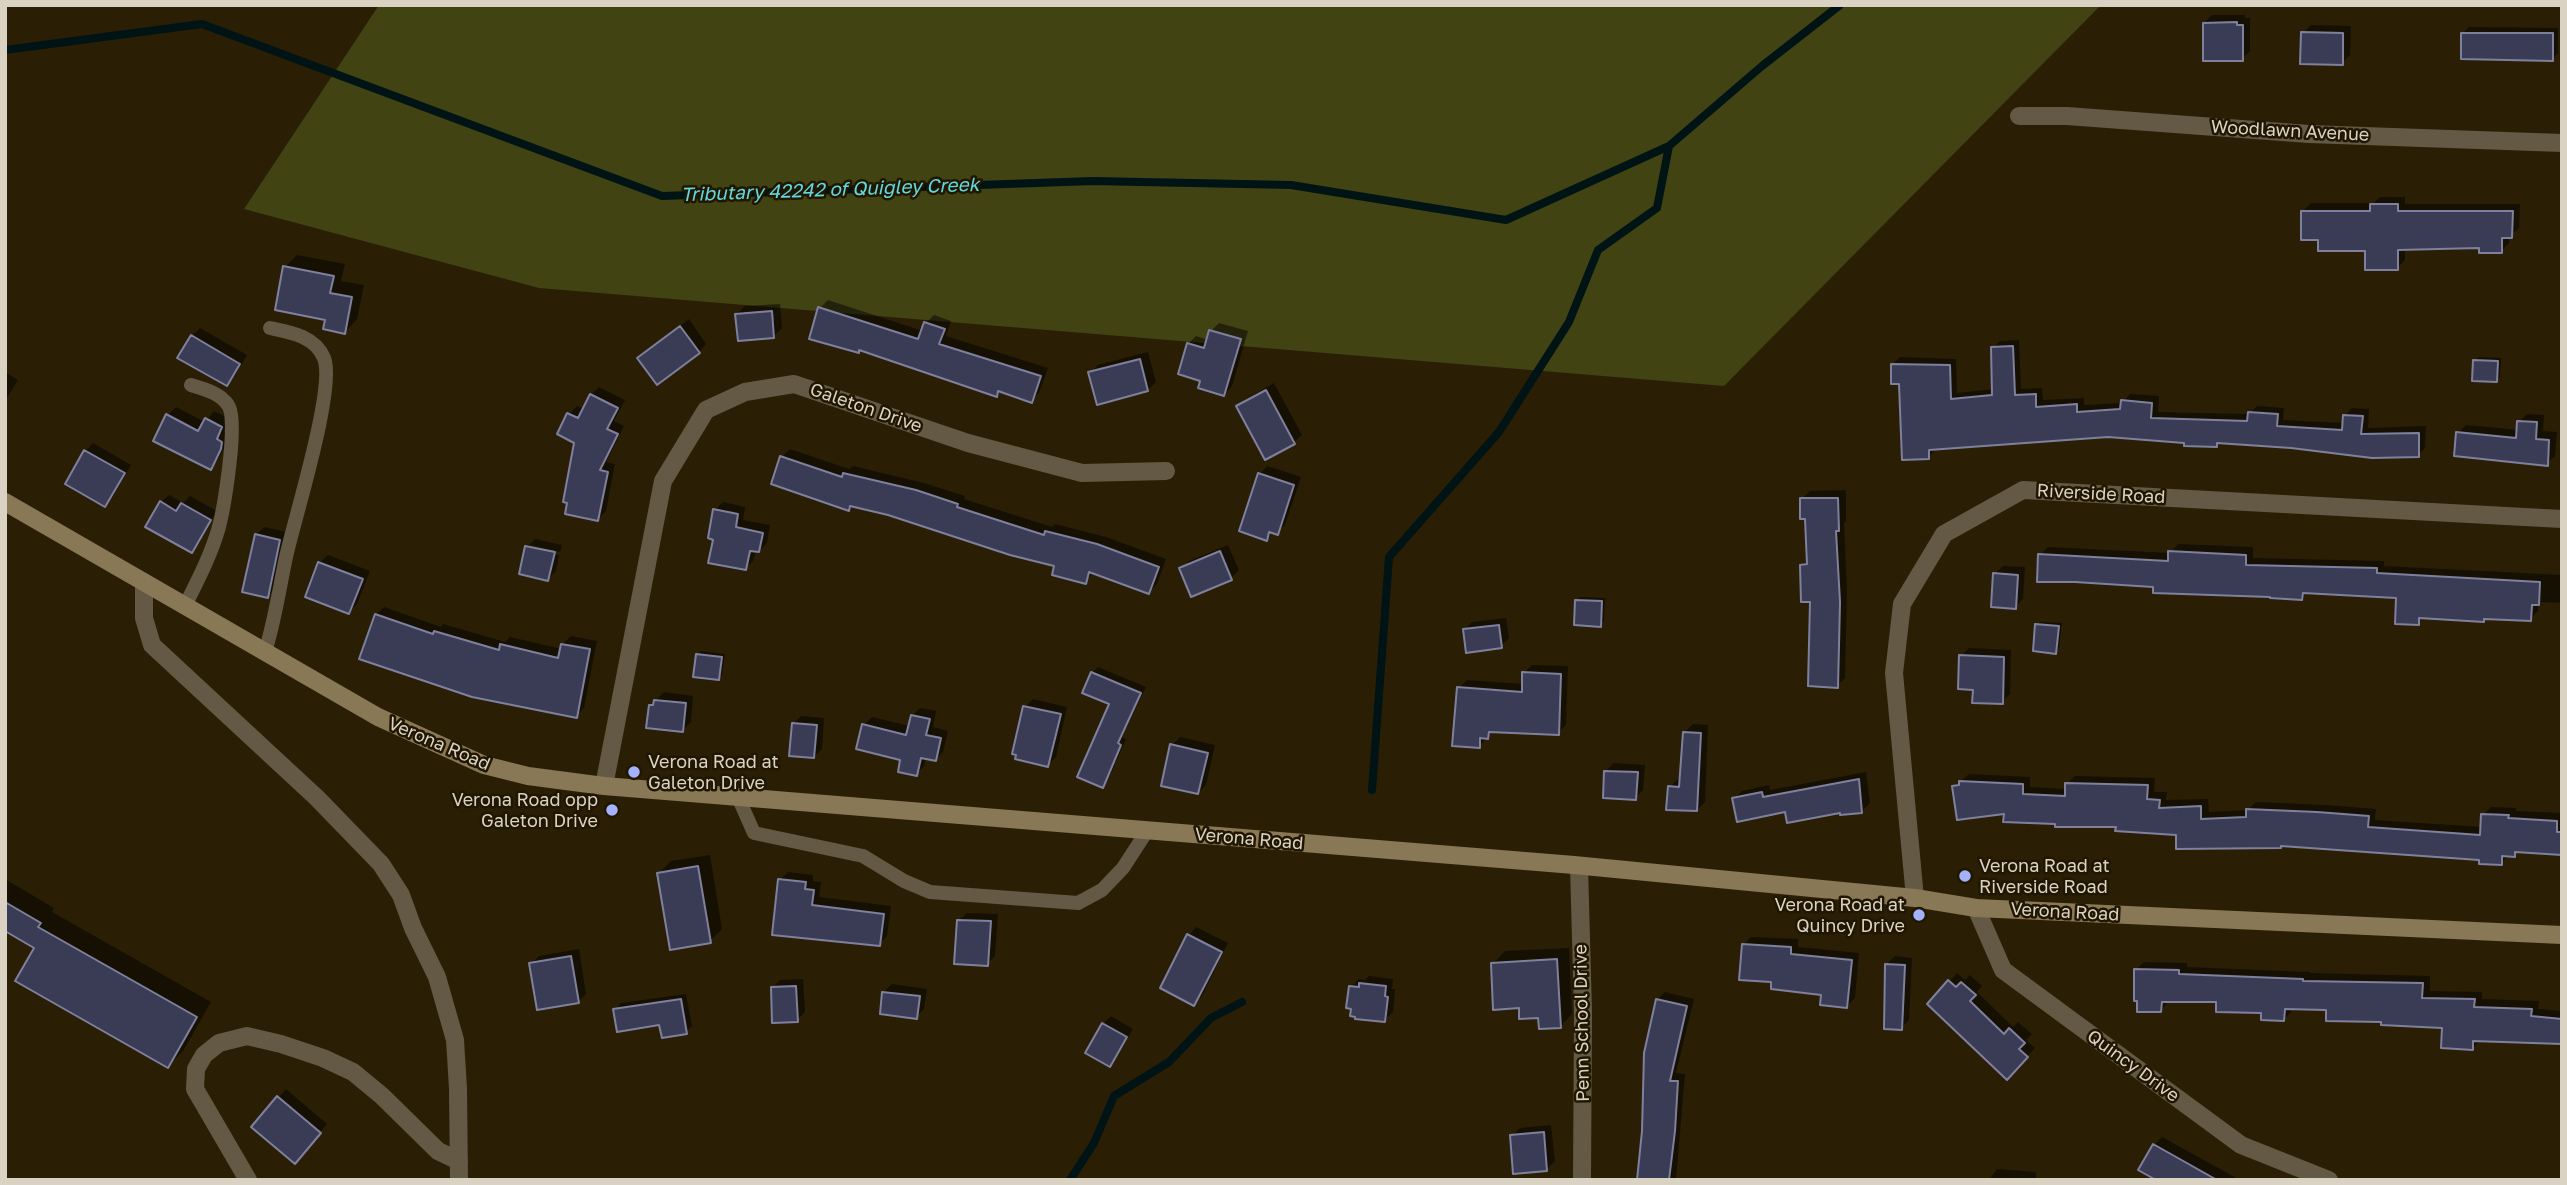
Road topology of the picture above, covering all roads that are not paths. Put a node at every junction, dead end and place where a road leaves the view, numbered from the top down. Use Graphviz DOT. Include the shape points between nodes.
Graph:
graph roads {
  1 [pos="2019,116"];
  2 [pos="2562,143"];
  3 [pos="270,328"];
  4 [pos="191,385"];
  5 [pos="1166,471"];
  6 [pos="5,502"];
  7 [pos="2562,519"];
  8 [pos="144,582"];
  9 [pos="185,606"];
  10 [pos="265,652"];
  11 [pos="604,786"];
  12 [pos="738,797"];
  13 [pos="1147,831"];
  14 [pos="1579,866"];
  15 [pos="1915,898"];
  16 [pos="1976,908"];
  17 [pos="2562,935"];
  18 [pos="459,1161"];
  19 [pos="248,1180"];
  20 [pos="459,1180"];
  21 [pos="1582,1180"];
  22 [pos="2329,1180"];
  1 -- 2 [label="street, Woodlawn Avenue" via="2309,134"];
  3 -- 10 [label="lane" via="296,333 317,347 327,369"];
  4 -- 9 [label="lane" via="228,403 233,437 219,524 204,570"];
  5 -- 11 [label="street, Galeton Drive" via="1082,473 968,443 794,384 745,393 706,410 663,481"];
  6 -- 8 [label="street, Verona Road"];
  7 -- 15 [label="street, Riverside Road" via="2023,490 1944,534 1902,604 1894,673"];
  8 -- 9 [label="street, Verona Road"];
  8 -- 18 [label="street" via="144,618 152,645 317,799 381,864 401,895 437,977 455,1040"];
  9 -- 10 [label="street, Verona Road"];
  10 -- 11 [label="street, Verona Road" via="378,717 484,765"];
  11 -- 12 [label="street, Verona Road"];
  12 -- 13 [label="street, Verona Road"];
  12 -- 13 [label="lane" via="754,833 863,856 930,892 1078,903 1102,890"];
  13 -- 14 [label="street, Verona Road"];
  14 -- 15 [label="street, Verona Road"];
  14 -- 21 [label="street, Penn School Drive"];
  15 -- 16 [label="street, Verona Road"];
  16 -- 17 [label="street, Verona Road"];
  16 -- 22 [label="street, Quincy Drive" via="2003,970 2241,1145"];
  18 -- 19 [label="street" via="438,1151 352,1072 312,1054 247,1035 219,1043 204,1055 196,1069 195,1089"];
  18 -- 20 [label="street"];
}
